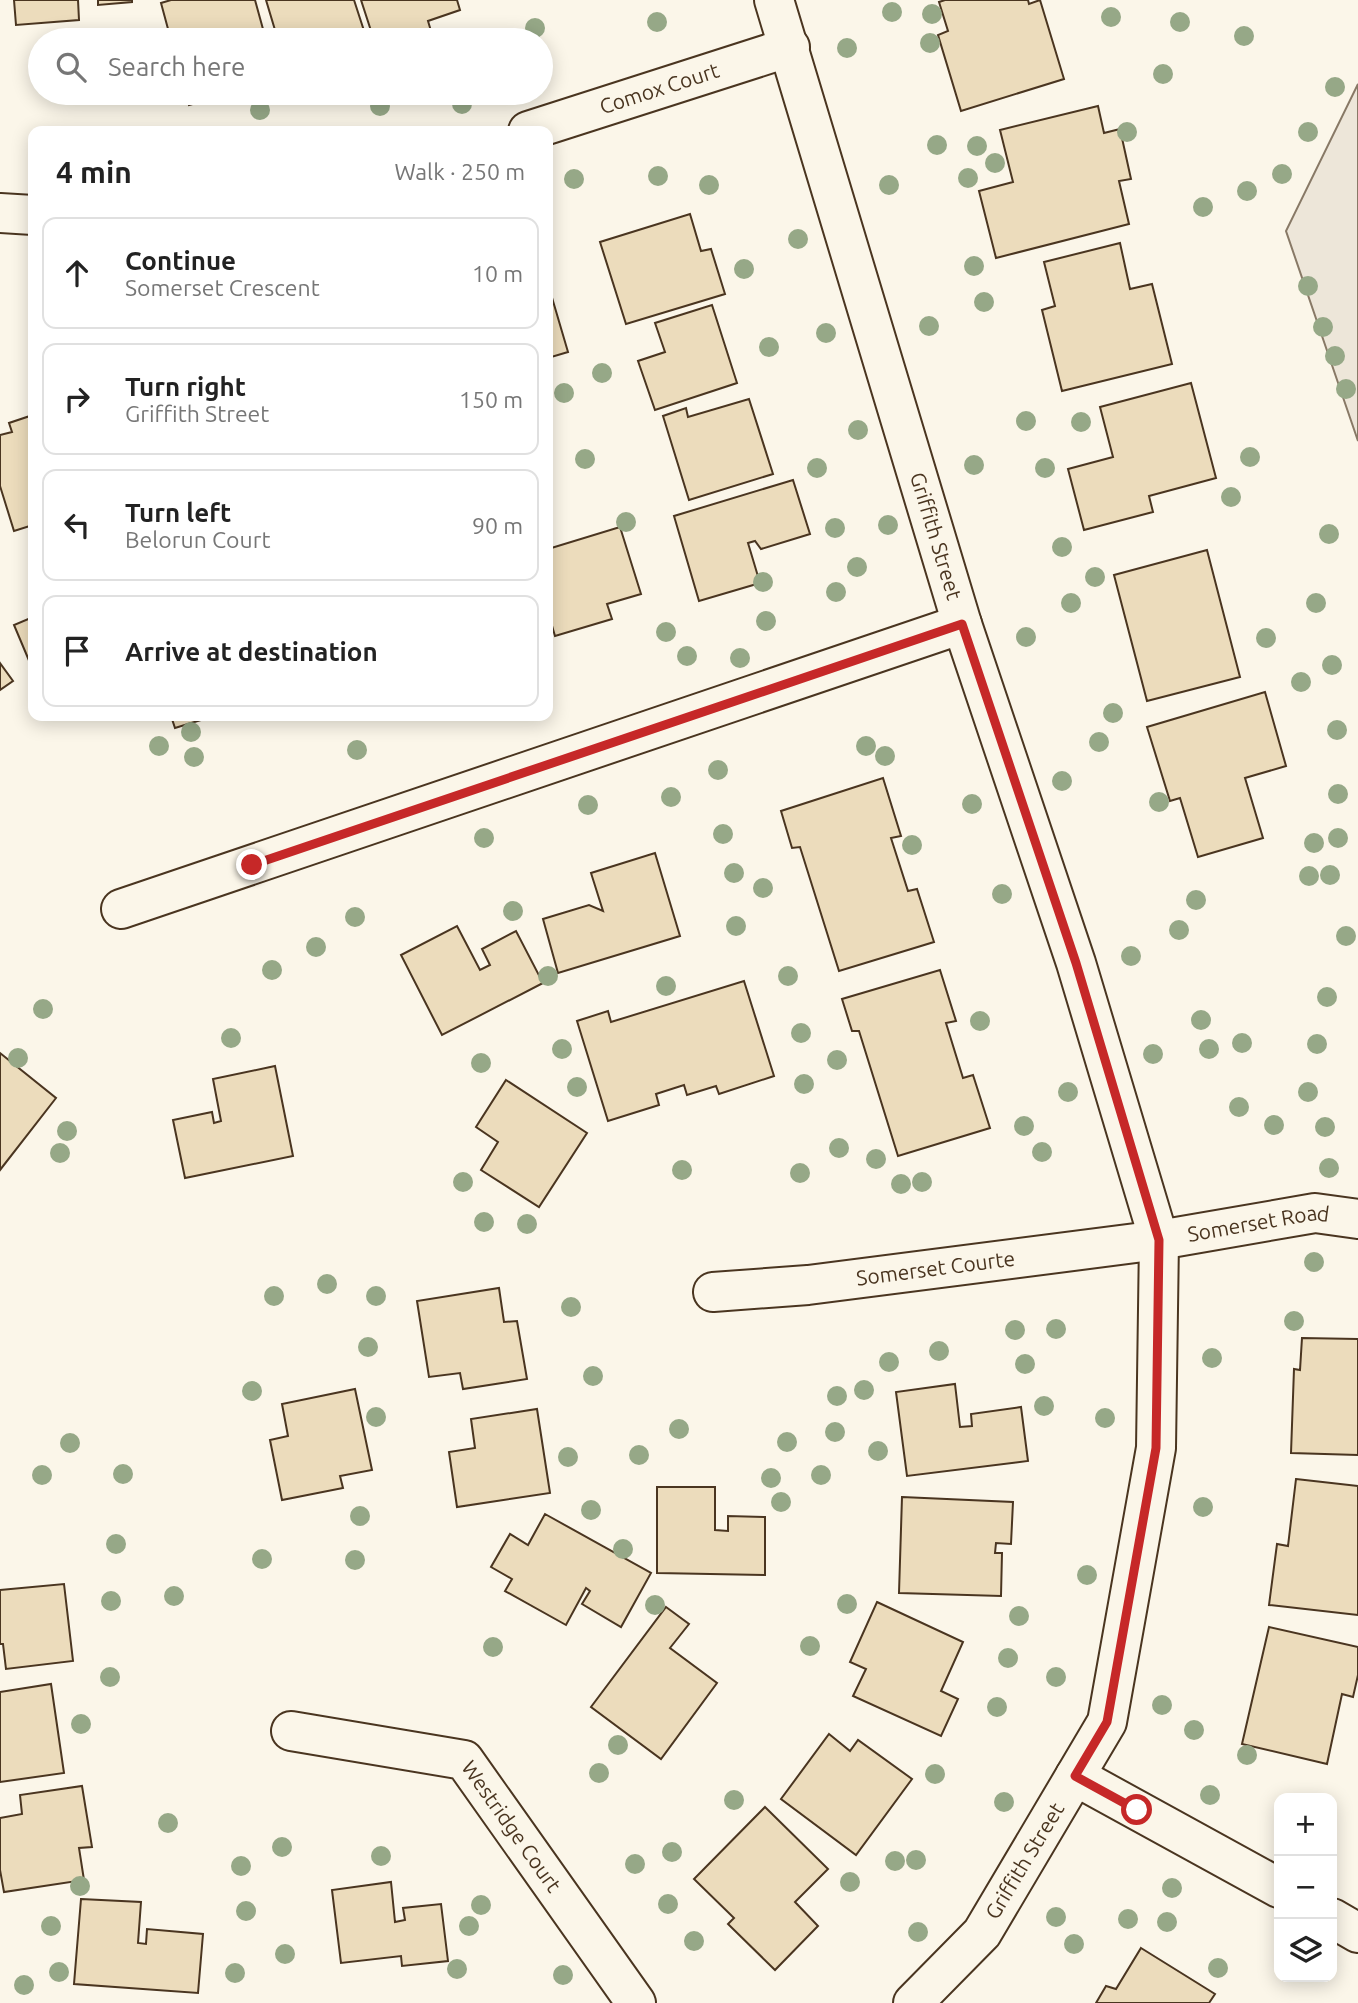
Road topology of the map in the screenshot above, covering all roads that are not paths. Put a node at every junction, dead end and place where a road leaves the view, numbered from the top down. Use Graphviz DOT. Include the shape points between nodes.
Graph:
graph roads {
  1 [pos="774,0"];
  2 [pos="790,47"];
  3 [pos="544,126"];
  4 [pos="0,213"];
  5 [pos="28,215"];
  6 [pos="962,624"];
  7 [pos="121,909"];
  8 [pos="1358,1219"];
  9 [pos="1159,1240"];
  10 [pos="713,1292"];
  11 [pos="291,1731"];
  12 [pos="1075,1776"];
  13 [pos="1274,1885"];
  14 [pos="1334,1919"];
  15 [pos="1358,1933"];
  16 [pos="636,2003"];
  17 [pos="913,2003"];
  1 -- 2 [label="street, Griffith Street"];
  2 -- 3 [label="street, Comox Court"];
  2 -- 6 [label="street, Griffith Street"];
  4 -- 5 [label="street"];
  6 -- 7 [label="street"];
  6 -- 9 [label="street, Griffith Street" via="1076,963"];
  8 -- 9 [label="street, Somerset Road" via="1315,1213"];
  9 -- 10 [label="street, Somerset Courte" via="808,1285"];
  9 -- 12 [label="street, Griffith Street" via="1156,1448 1107,1722"];
  11 -- 16 [label="street, Westridge Court" via="464,1760"];
  12 -- 13 [label="street"];
  12 -- 17 [label="street, Griffith Street" via="982,1933"];
  14 -- 15 [label="street"];
}
